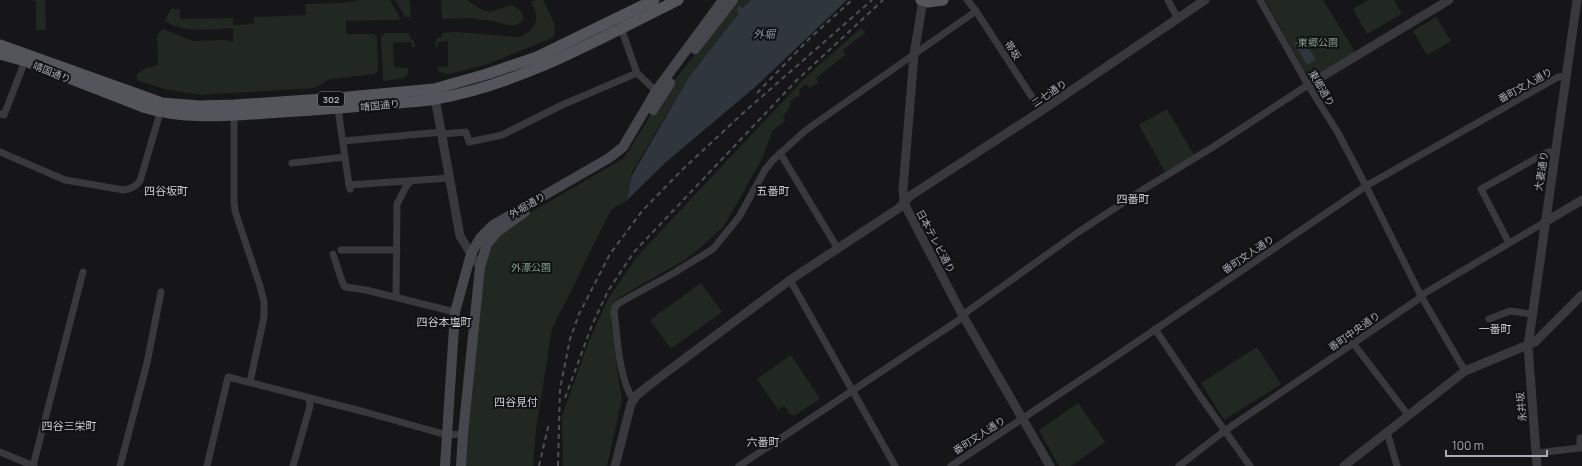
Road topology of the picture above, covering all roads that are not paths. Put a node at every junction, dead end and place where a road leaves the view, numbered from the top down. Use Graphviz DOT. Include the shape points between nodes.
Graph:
graph roads {
  1 [pos="654,0"];
  2 [pos="678,0"];
  3 [pos="723,0"];
  4 [pos="733,0"];
  5 [pos="922,0"];
  6 [pos="943,0"];
  7 [pos="967,0"];
  8 [pos="1168,0"];
  9 [pos="1205,0"];
  10 [pos="1260,0"];
  11 [pos="1449,0"];
  12 [pos="1577,0"];
  13 [pos="976,11"];
  14 [pos="1178,19"];
  15 [pos="621,28"];
  16 [pos="0,45"];
  17 [pos="0,54"];
  18 [pos="914,55"];
  19 [pos="25,61"];
  20 [pos="637,73"];
  21 [pos="1566,76"];
  22 [pos="1308,85"];
  23 [pos="656,91"];
  24 [pos="435,94"];
  25 [pos="338,109"];
  26 [pos="1041,111"];
  27 [pos="160,113"];
  28 [pos="0,114"];
  29 [pos="234,115"];
  30 [pos="442,133"];
  31 [pos="343,141"];
  32 [pos="0,152"];
  33 [pos="780,152"];
  34 [pos="1556,152"];
  35 [pos="345,157"];
  36 [pos="292,164"];
  37 [pos="450,178"];
  38 [pos="411,181"];
  39 [pos="1366,186"];
  40 [pos="1582,200"];
  41 [pos="904,202"];
  42 [pos="1545,222"];
  43 [pos="1509,243"];
  44 [pos="838,249"];
  45 [pos="341,250"];
  46 [pos="397,250"];
  47 [pos="333,254"];
  48 [pos="471,254"];
  49 [pos="480,267"];
  50 [pos="83,272"];
  51 [pos="790,280"];
  52 [pos="161,292"];
  53 [pos="1582,295"];
  54 [pos="1421,296"];
  55 [pos="396,297"];
  56 [pos="455,312"];
  57 [pos="1532,314"];
  58 [pos="963,316"];
  59 [pos="1489,319"];
  60 [pos="1155,329"];
  61 [pos="1353,343"];
  62 [pos="1528,346"];
  63 [pos="1465,371"];
  64 [pos="250,382"];
  65 [pos="852,390"];
  66 [pos="309,398"];
  67 [pos="633,400"];
  68 [pos="1408,415"];
  69 [pos="1023,419"];
  70 [pos="1226,431"];
  71 [pos="1387,432"];
  72 [pos="447,434"];
  73 [pos="463,434"];
  74 [pos="1582,438"];
  75 [pos="0,452"];
  76 [pos="1536,453"];
  77 [pos="33,466"];
  78 [pos="120,466"];
  79 [pos="207,466"];
  80 [pos="293,466"];
  81 [pos="445,466"];
  82 [pos="461,466"];
  83 [pos="615,466"];
  84 [pos="739,466"];
  85 [pos="895,466"];
  86 [pos="950,466"];
  87 [pos="1050,466"];
  88 [pos="1179,466"];
  89 [pos="1250,466"];
  90 [pos="1344,466"];
  91 [pos="1397,466"];
  92 [pos="1537,466"];
  1 -- 24 [label="main road, 靖国通り / 302" via="537,57"];
  2 -- 15 [label="main road, 靖国通り / 302"];
  3 -- 23 [label="main road, 外堀通り"];
  4 -- 49 [label="main road, 外堀通り" via="674,77 627,151 536,205 497,232 487,244"];
  5 -- 6 [label="main road"];
  5 -- 18 [label="street, 日本テレビ通り"];
  7 -- 13 [label="street, 帯坂"];
  8 -- 14 [label="street"];
  9 -- 14 [label="street, 二七通り"];
  10 -- 22 [label="street, 東郷通り"];
  11 -- 22 [label="street"];
  12 -- 21 [label="street, 大妻通り"];
  13 -- 18 [label="street"];
  13 -- 26 [label="street, 帯坂"];
  14 -- 26 [label="street, 二七通り"];
  15 -- 20 [label="street"];
  15 -- 24 [label="main road, 靖国通り / 302" via="533,69 489,85"];
  16 -- 24 [label="main road, 靖国通り / 302" via="162,103 227,105"];
  17 -- 19 [label="main road, 靖国通り / 302"];
  18 -- 33 [label="street" via="806,130"];
  18 -- 41 [label="street, 日本テレビ通り"];
  19 -- 27 [label="main road, 靖国通り / 302"];
  19 -- 28 [label="street" via="4,115"];
  20 -- 23 [label="street"];
  20 -- 30 [label="street" via="562,105 502,135 469,142 466,132"];
  21 -- 34 [label="street, 大妻通り"];
  21 -- 39 [label="street, 番町文人通り" via="1558,78"];
  22 -- 39 [label="street, 東郷通り" via="1338,133"];
  22 -- 58 [label="street" via="1083,229"];
  23 -- 48 [label="main road, 外堀通り" via="623,147 610,158 493,225 480,238"];
  24 -- 25 [label="main road, 靖国通り / 302"];
  24 -- 30 [label="street"];
  25 -- 29 [label="main road, 靖国通り / 302"];
  25 -- 31 [label="street"];
  26 -- 41 [label="street, 二七通り"];
  27 -- 29 [label="main road, 靖国通り / 302" via="196,116"];
  27 -- 32 [label="street" via="140,181 129,190 65,180"];
  29 -- 64 [label="street" via="235,211 264,302 264,317"];
  30 -- 31 [label="street"];
  30 -- 37 [label="street"];
  31 -- 35 [label="street"];
  33 -- 44 [label="street"];
  33 -- 67 [label="street" via="765,170 739,218 712,249 619,302 615,307 622,372"];
  34 -- 42 [label="street, 大妻通り"];
  34 -- 43 [label="street" via="1544,154 1481,189"];
  35 -- 36 [label="street"];
  35 -- 38 [label="street" via="350,187"];
  37 -- 38 [label="street"];
  37 -- 48 [label="street" via="460,236"];
  38 -- 46 [label="street" via="398,204"];
  39 -- 54 [label="street, 東郷通り"];
  39 -- 60 [label="street, 番町文人通り"];
  40 -- 42 [label="street"];
  41 -- 44 [label="street, 二七通り"];
  41 -- 58 [label="street, 日本テレビ通り"];
  42 -- 43 [label="street, 番町中央通り"];
  42 -- 57 [label="street, 大妻通り"];
  43 -- 54 [label="street, 番町中央通り"];
  44 -- 51 [label="street, 二七通り"];
  45 -- 46 [label="street"];
  46 -- 55 [label="street"];
  47 -- 55 [label="street" via="345,287"];
  48 -- 49 [label="street"];
  48 -- 56 [label="main road, 外堀通り"];
  49 -- 73 [label="main road, 外堀通り"];
  50 -- 77 [label="street"];
  51 -- 65 [label="street"];
  51 -- 67 [label="street, 二七通り" via="648,386"];
  52 -- 78 [label="street"];
  53 -- 62 [label="street" via="1544,335"];
  54 -- 61 [label="street, 番町中央通り"];
  54 -- 63 [label="street, 東郷通り"];
  55 -- 56 [label="street"];
  56 -- 72 [label="main road, 外堀通り"];
  57 -- 59 [label="street" via="1510,311"];
  57 -- 62 [label="street, 大妻通り"];
  58 -- 65 [label="street"];
  58 -- 69 [label="street, 日本テレビ通り"];
  60 -- 69 [label="street, 番町文人通り"];
  60 -- 70 [label="street"];
  61 -- 68 [label="street"];
  61 -- 70 [label="street, 番町中央通り"];
  62 -- 63 [label="street"];
  62 -- 76 [label="street, 永井坂"];
  63 -- 68 [label="street"];
  64 -- 66 [label="street"];
  64 -- 79 [label="street" via="228,377"];
  65 -- 84 [label="street"];
  65 -- 85 [label="street"];
  66 -- 72 [label="street"];
  66 -- 80 [label="street" via="310,406"];
  67 -- 83 [label="street"];
  68 -- 71 [label="street"];
  69 -- 86 [label="street, 番町文人通り"];
  69 -- 87 [label="street, 日本テレビ通り"];
  70 -- 88 [label="street, 番町中央通り"];
  70 -- 89 [label="street"];
  71 -- 90 [label="street"];
  71 -- 91 [label="street"];
  72 -- 73 [label="street"];
  72 -- 81 [label="main road, 外堀通り"];
  73 -- 82 [label="main road, 外堀通り"];
  74 -- 76 [label="street" via="1580,448"];
  75 -- 77 [label="street"];
  76 -- 92 [label="street, 永井坂"];
}
